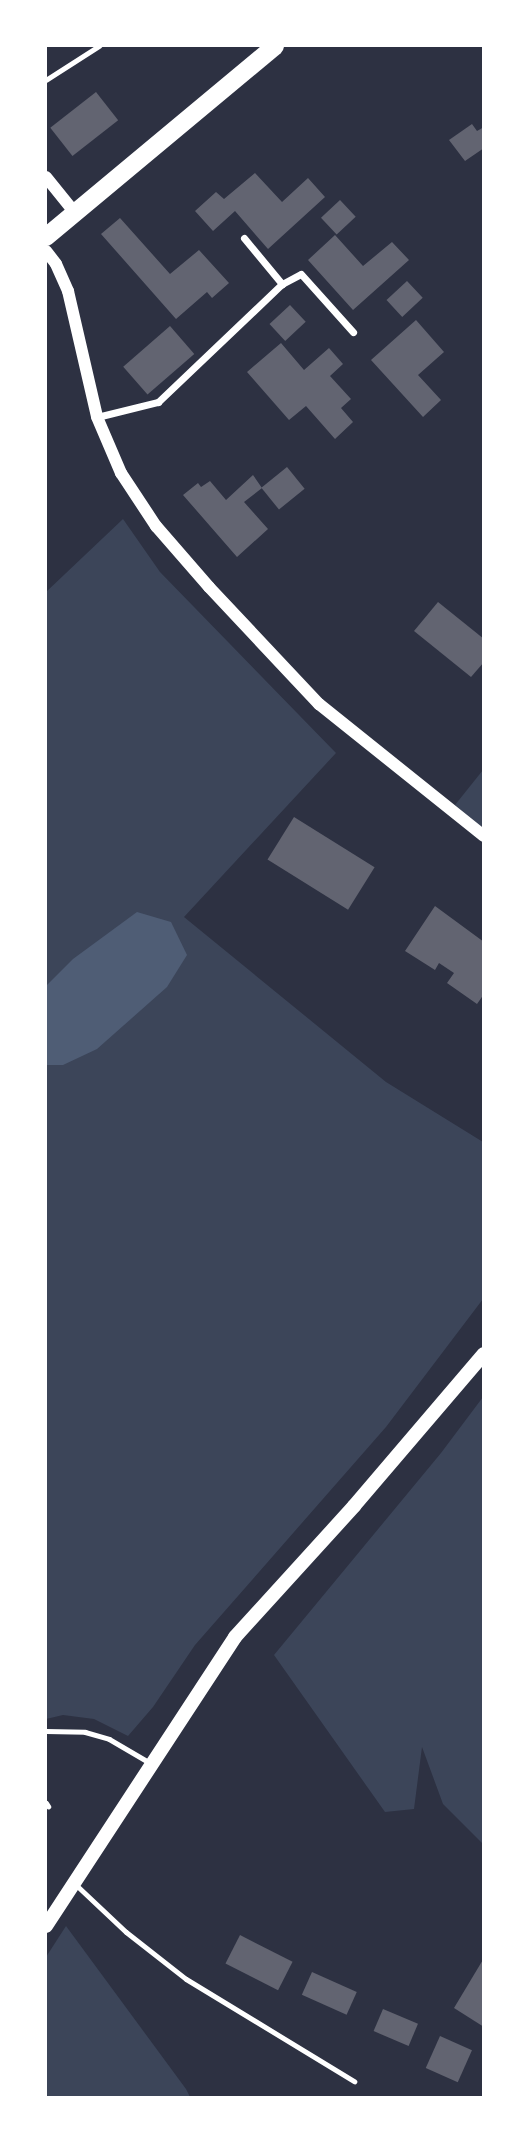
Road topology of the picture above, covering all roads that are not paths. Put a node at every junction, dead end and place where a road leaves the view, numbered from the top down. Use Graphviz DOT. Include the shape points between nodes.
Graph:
graph roads {
  1 [pos="275,46"];
  2 [pos="46,177"];
  3 [pos="75,213"];
  4 [pos="46,237"];
  5 [pos="244,237"];
  6 [pos="46,251"];
  7 [pos="282,285"];
  8 [pos="353,332"];
  9 [pos="97,417"];
  10 [pos="484,836"];
  11 [pos="484,1354"];
  12 [pos="46,1731"];
  13 [pos="153,1765"];
  14 [pos="75,1884"];
  15 [pos="46,1926"];
  16 [pos="354,2081"];
  1 -- 3 [label="main road"];
  2 -- 3 [label="street"];
  3 -- 4 [label="main road"];
  5 -- 7 [label="street"];
  6 -- 9 [label="street" via="68,291"];
  7 -- 8 [label="street" via="301,274"];
  7 -- 9 [label="street" via="158,402"];
  9 -- 10 [label="street" via="121,473 156,526 209,587 319,704"];
  11 -- 13 [label="main road" via="235,1637"];
  12 -- 13 [label="lane" via="85,1732 109,1739"];
  13 -- 14 [label="main road"];
  14 -- 15 [label="main road"];
  14 -- 16 [label="lane" via="125,1932 186,1979"];
}
